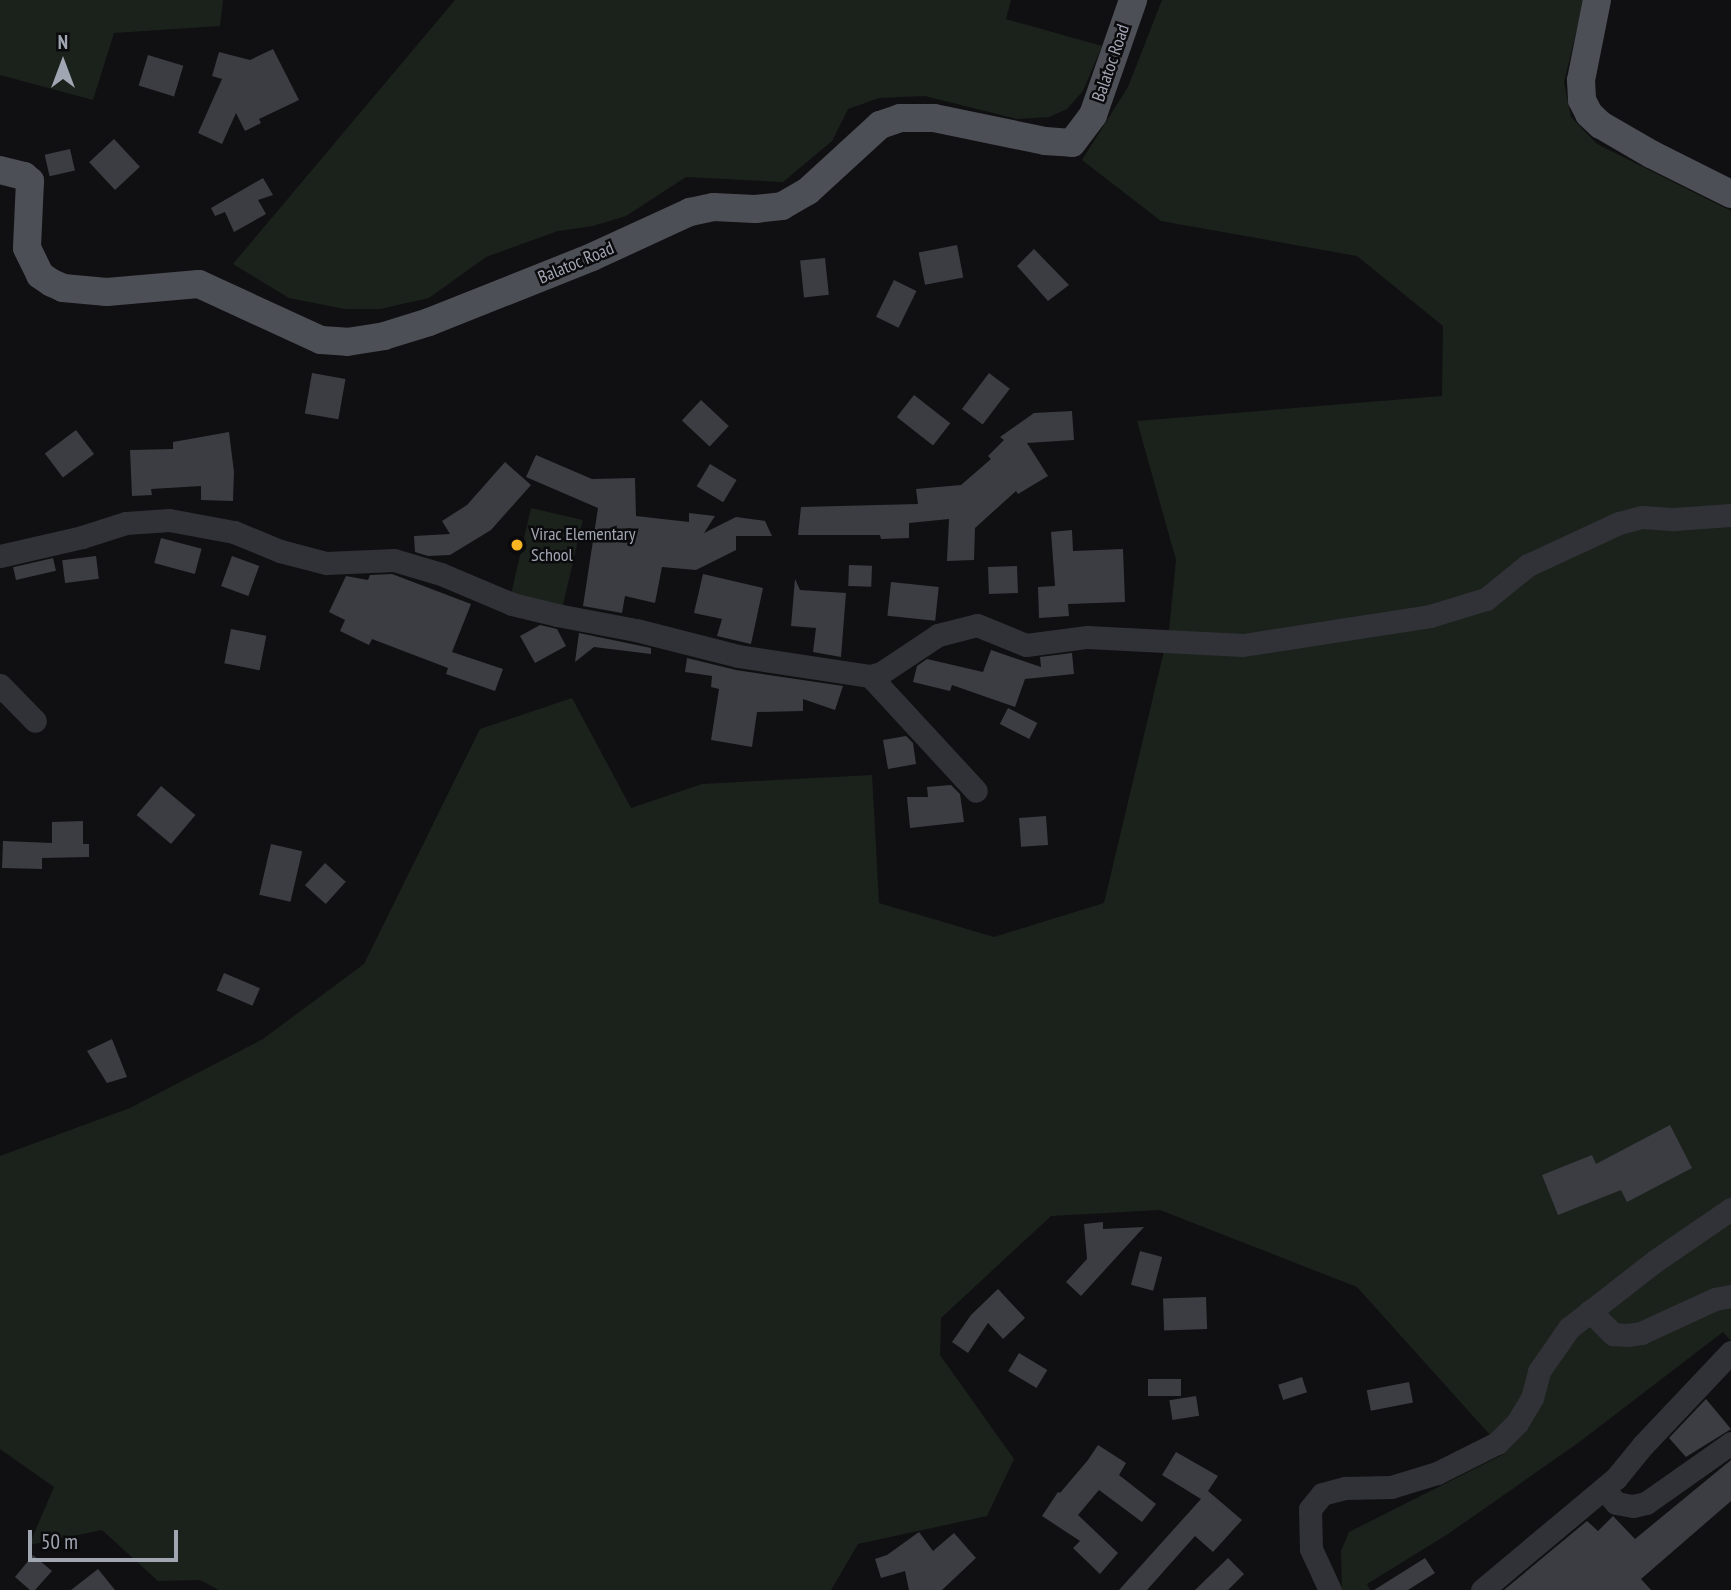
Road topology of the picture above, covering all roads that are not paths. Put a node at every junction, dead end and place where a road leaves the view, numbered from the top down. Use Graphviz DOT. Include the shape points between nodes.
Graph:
graph roads {
  1 [pos="1133,0"];
  2 [pos="1597,0"];
  3 [pos="0,170"];
  4 [pos="1731,194"];
  5 [pos="1731,515"];
  6 [pos="0,556"];
  7 [pos="870,676"];
  8 [pos="0,685"];
  9 [pos="35,721"];
  10 [pos="976,791"];
  11 [pos="1731,1209"];
  12 [pos="1731,1296"];
  13 [pos="1590,1311"];
  14 [pos="1731,1352"];
  15 [pos="1731,1443"];
  16 [pos="1604,1489"];
  17 [pos="1330,1590"];
  18 [pos="1482,1590"];
  1 -- 3 [label="main road, Balatoc Road" via="1093,115 1072,142 1045,141 934,118 900,118 880,125 808,191 782,206 690,212 429,322 347,342 321,340 200,284 107,292 51,283 40,275 27,248 30,181"];
  2 -- 4 [label="main road" via="1580,80 1589,114 1641,148"];
  5 -- 7 [label="street" via="1642,517 1619,523 1528,565 1486,599 1430,615 1243,645 1087,637 1026,645 977,625 938,635"];
  6 -- 7 [label="street" via="126,523 169,520 234,532 279,551 326,563 394,560 512,604 557,615 738,656"];
  7 -- 10 [label="street"];
  8 -- 9 [label="street"];
  11 -- 13 [label="street"];
  12 -- 13 [label="street" via="1627,1335 1613,1335"];
  13 -- 17 [label="street" via="1569,1328 1539,1371 1532,1398 1517,1423 1497,1443 1437,1473 1391,1487 1345,1488 1322,1494 1310,1509 1311,1549"];
  14 -- 16 [label="street"];
  15 -- 16 [label="street" via="1646,1503 1616,1503"];
  16 -- 18 [label="street"];
}
